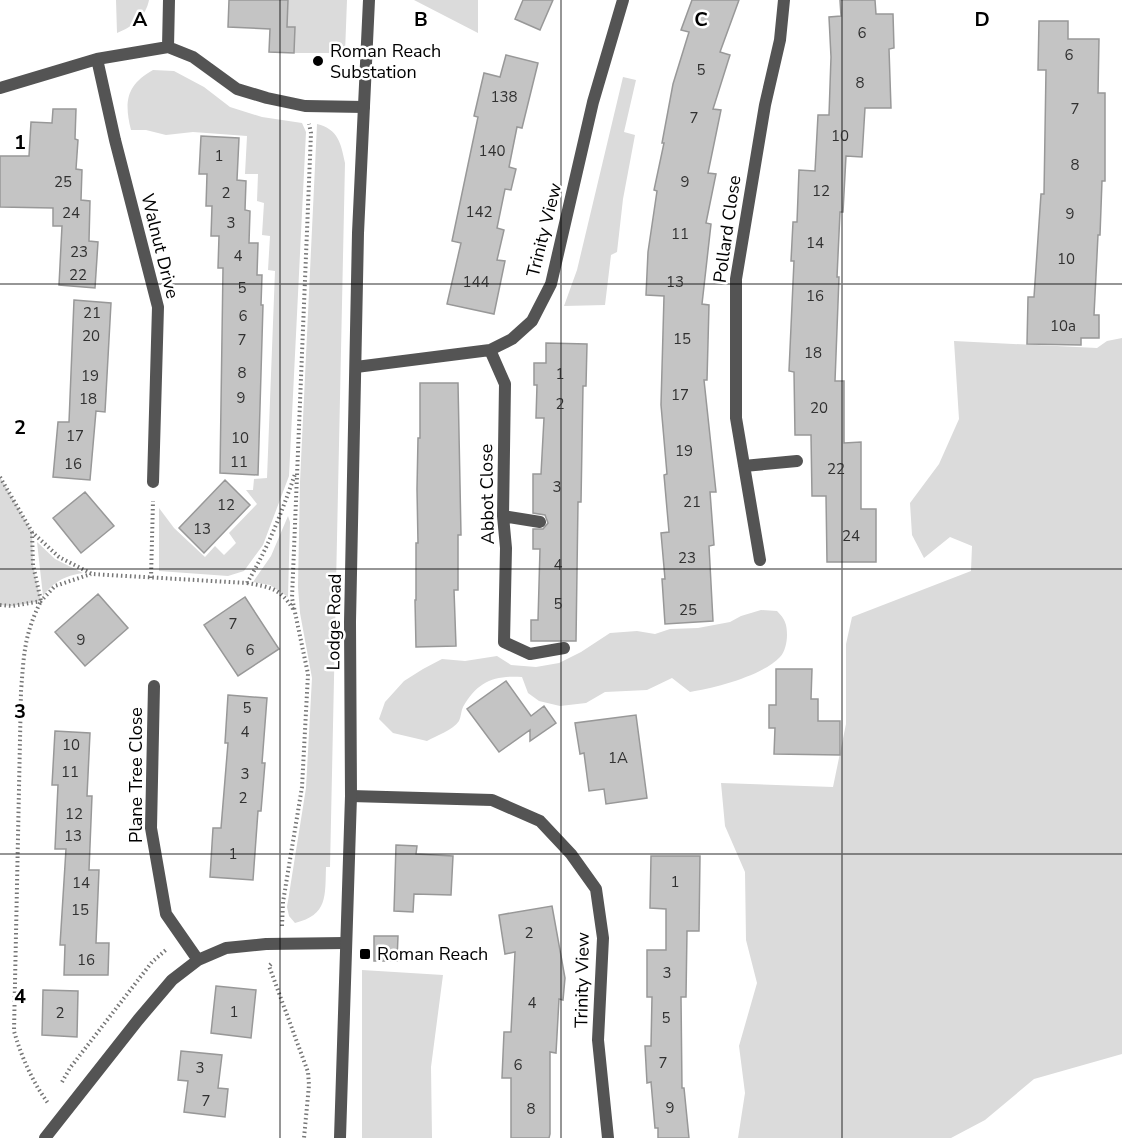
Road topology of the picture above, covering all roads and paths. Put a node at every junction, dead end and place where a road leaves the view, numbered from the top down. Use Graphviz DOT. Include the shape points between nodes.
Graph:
graph roads {
  1 [pos="169,0"];
  2 [pos="369,0"];
  3 [pos="623,0"];
  4 [pos="784,0"];
  5 [pos="168,47"];
  6 [pos="97,59"];
  7 [pos="0,88"];
  8 [pos="305,106"];
  9 [pos="364,106"];
  10 [pos="490,350"];
  11 [pos="356,367"];
  12 [pos="797,461"];
  13 [pos="744,466"];
  14 [pos="296,470"];
  15 [pos="0,477"];
  16 [pos="153,482"];
  17 [pos="503,516"];
  18 [pos="540,522"];
  19 [pos="32,532"];
  20 [pos="760,560"];
  21 [pos="92,574"];
  22 [pos="151,578"];
  23 [pos="247,584"];
  24 [pos="41,602"];
  25 [pos="0,605"];
  26 [pos="295,611"];
  27 [pos="564,648"];
  28 [pos="154,686"];
  29 [pos="351,796"];
  30 [pos="181,936"];
  31 [pos="345,943"];
  32 [pos="282,944"];
  33 [pos="198,960"];
  34 [pos="61,1084"];
  35 [pos="55,1095"];
  36 [pos="45,1138"];
  37 [pos="304,1138"];
  38 [pos="340,1138"];
  39 [pos="608,1138"];
  1 -- 5 [label="street"];
  2 -- 9 [label="street, Lodge Road"];
  3 -- 10 [label="street, Trinity View" via="593,102 551,284 532,321 512,339"];
  4 -- 13 [label="street, Pollard Close" via="736,279 736,418"];
  5 -- 6 [label="street"];
  5 -- 8 [label="street" via="193,57 237,89"];
  6 -- 7 [label="street"];
  6 -- 16 [label="street, Walnut Drive" via="158,307"];
  8 -- 9 [label="street"];
  8 -- 14 [label="path" via="311,133"];
  9 -- 11 [label="street, Lodge Road"];
  10 -- 11 [label="street, Trinity View"];
  10 -- 17 [label="street, Abbot Close" via="505,384"];
  11 -- 29 [label="street, Lodge Road" via="350,622"];
  12 -- 13 [label="street"];
  13 -- 20 [label="street, Pollard Close"];
  14 -- 23 [label="path" via="279,522"];
  14 -- 26 [label="path" via="292,598"];
  15 -- 19 [label="path"];
  16 -- 22 [label="path"];
  17 -- 18 [label="street"];
  17 -- 27 [label="street, Abbot Close" via="504,642 530,654"];
  19 -- 21 [label="path" via="59,557"];
  19 -- 24 [label="path" via="33,566"];
  21 -- 22 [label="path"];
  21 -- 24 [label="path" via="55,586"];
  22 -- 23 [label="path"];
  23 -- 26 [label="path" via="270,587 285,597"];
  24 -- 25 [label="path"];
  24 -- 35 [label="path" via="25,644 21,691 14,1031 50,1106"];
  26 -- 32 [label="path" via="308,674 302,787 283,902"];
  28 -- 30 [label="street, Plane Tree Close" via="151,828 166,914"];
  29 -- 31 [label="street, Lodge Road"];
  29 -- 39 [label="street, Trinity View" via="492,800 540,821 571,854 596,889 603,939 598,1040"];
  30 -- 33 [label="street, Plane Tree Close"];
  30 -- 34 [label="path" via="152,962"];
  31 -- 32 [label="street"];
  31 -- 38 [label="street, Lodge Road"];
  32 -- 33 [label="street" via="226,948"];
  32 -- 37 [label="path" via="270,966 308,1072"];
  33 -- 36 [label="street" via="158,996"];
}
